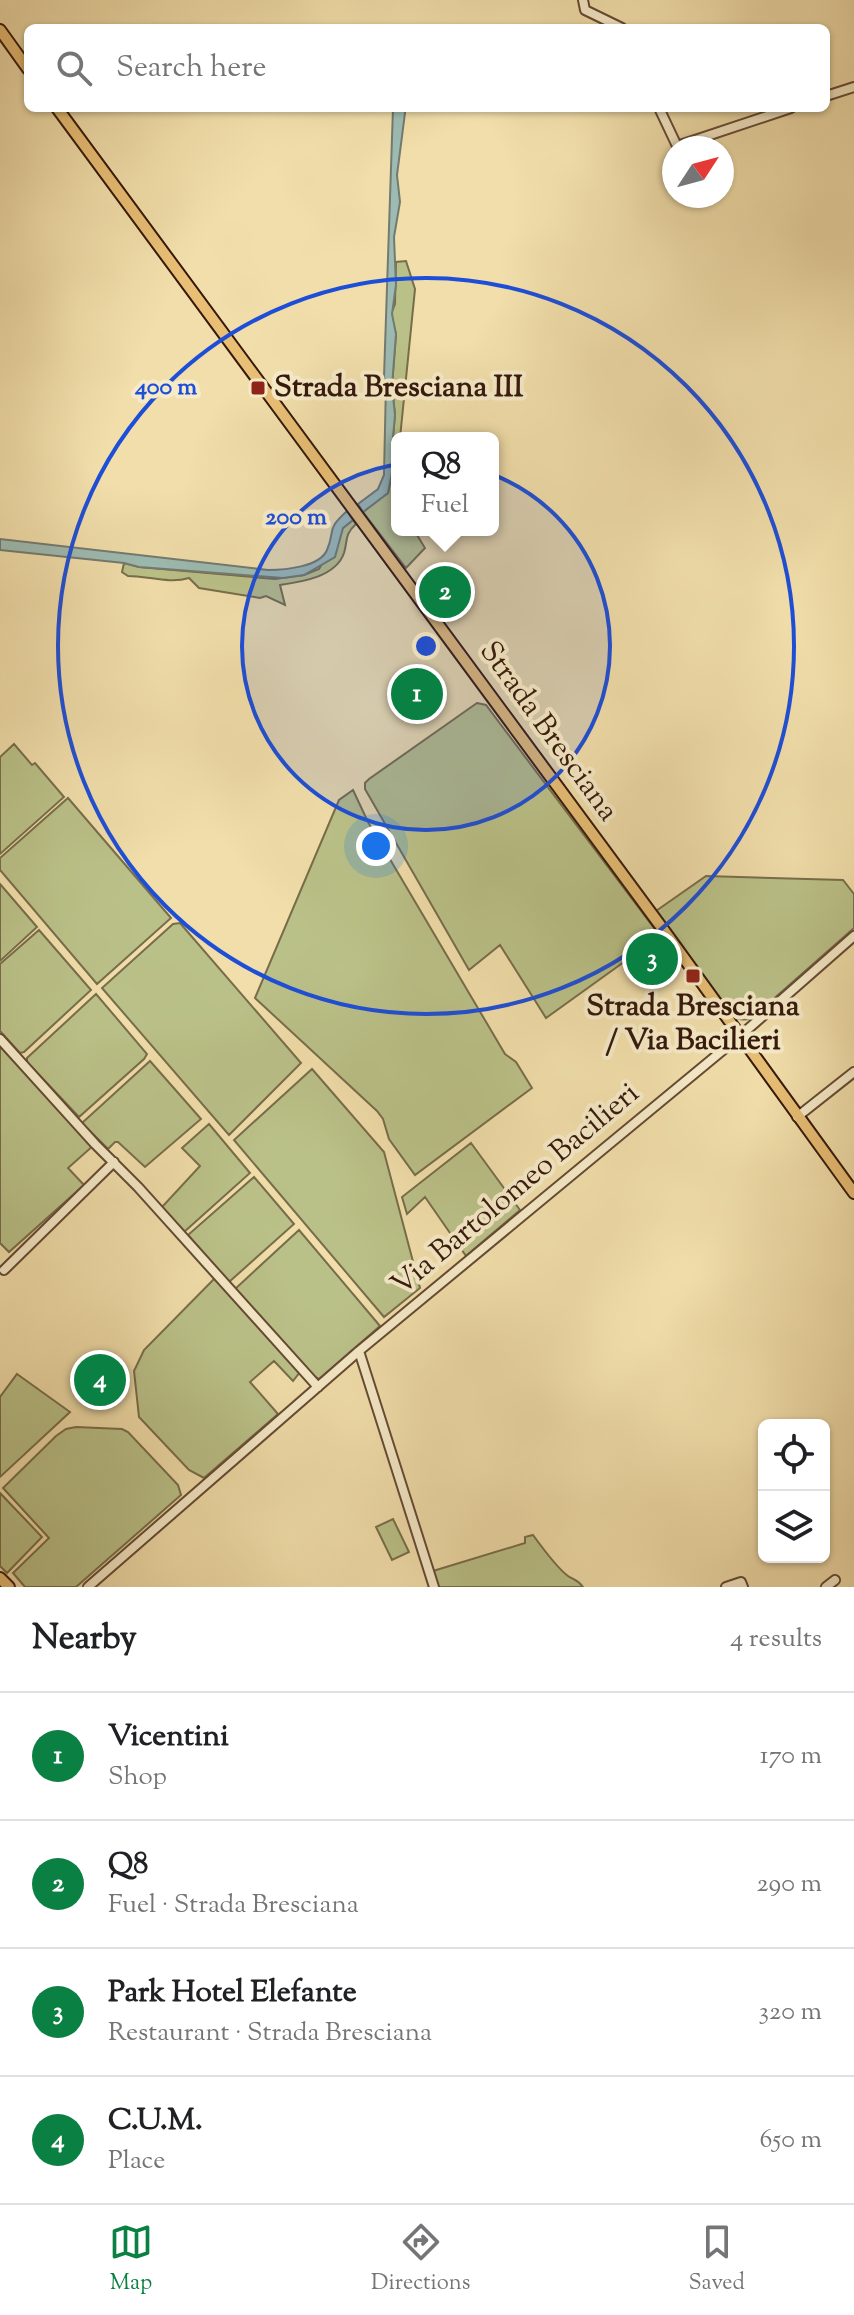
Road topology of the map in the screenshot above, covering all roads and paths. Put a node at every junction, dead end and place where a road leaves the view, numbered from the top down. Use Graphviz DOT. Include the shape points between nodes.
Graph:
graph roads {
  1 [pos="583,0"];
  2 [pos="614,24"];
  3 [pos="0,30"];
  4 [pos="24,63"];
  5 [pos="854,87"];
  6 [pos="830,95"];
  7 [pos="60,112"];
  8 [pos="661,112"];
  9 [pos="779,112"];
  10 [pos="854,936"];
  11 [pos="740,1036"];
  12 [pos="0,1039"];
  13 [pos="854,1072"];
  14 [pos="797,1117"];
  15 [pos="114,1162"];
  16 [pos="854,1193"];
  17 [pos="4,1270"];
  18 [pos="359,1351"];
  19 [pos="318,1387"];
  20 [pos="0,1578"];
  21 [pos="835,1580"];
  22 [pos="9,1587"];
  23 [pos="88,1587"];
  24 [pos="434,1587"];
  25 [pos="726,1587"];
  26 [pos="743,1587"];
  27 [pos="826,1587"];
  1 -- 2 [label="street" via="585,10"];
  3 -- 4 [label="main road"];
  5 -- 6 [label="street"];
  7 -- 11 [label="main road, Strada Bresciana"];
  8 -- 9 [label="street" via="677,146"];
  10 -- 11 [label="street, Via Bartolomeo Bacilieri"];
  11 -- 14 [label="main road, Strada Bresciana"];
  11 -- 18 [label="street, Via Bartolomeo Bacilieri"];
  12 -- 15 [label="street"];
  13 -- 14 [label="street"];
  14 -- 16 [label="main road, Strada Bresciana"];
  15 -- 17 [label="street"];
  15 -- 19 [label="street"];
  18 -- 19 [label="street, Via Bartolomeo Bacilieri"];
  18 -- 24 [label="street"];
  19 -- 23 [label="street, Via Bartolomeo Bacilieri"];
  20 -- 22 [label="main road"];
  21 -- 27 [label="street"];
  25 -- 26 [label="street" via="741,1582"];
}
